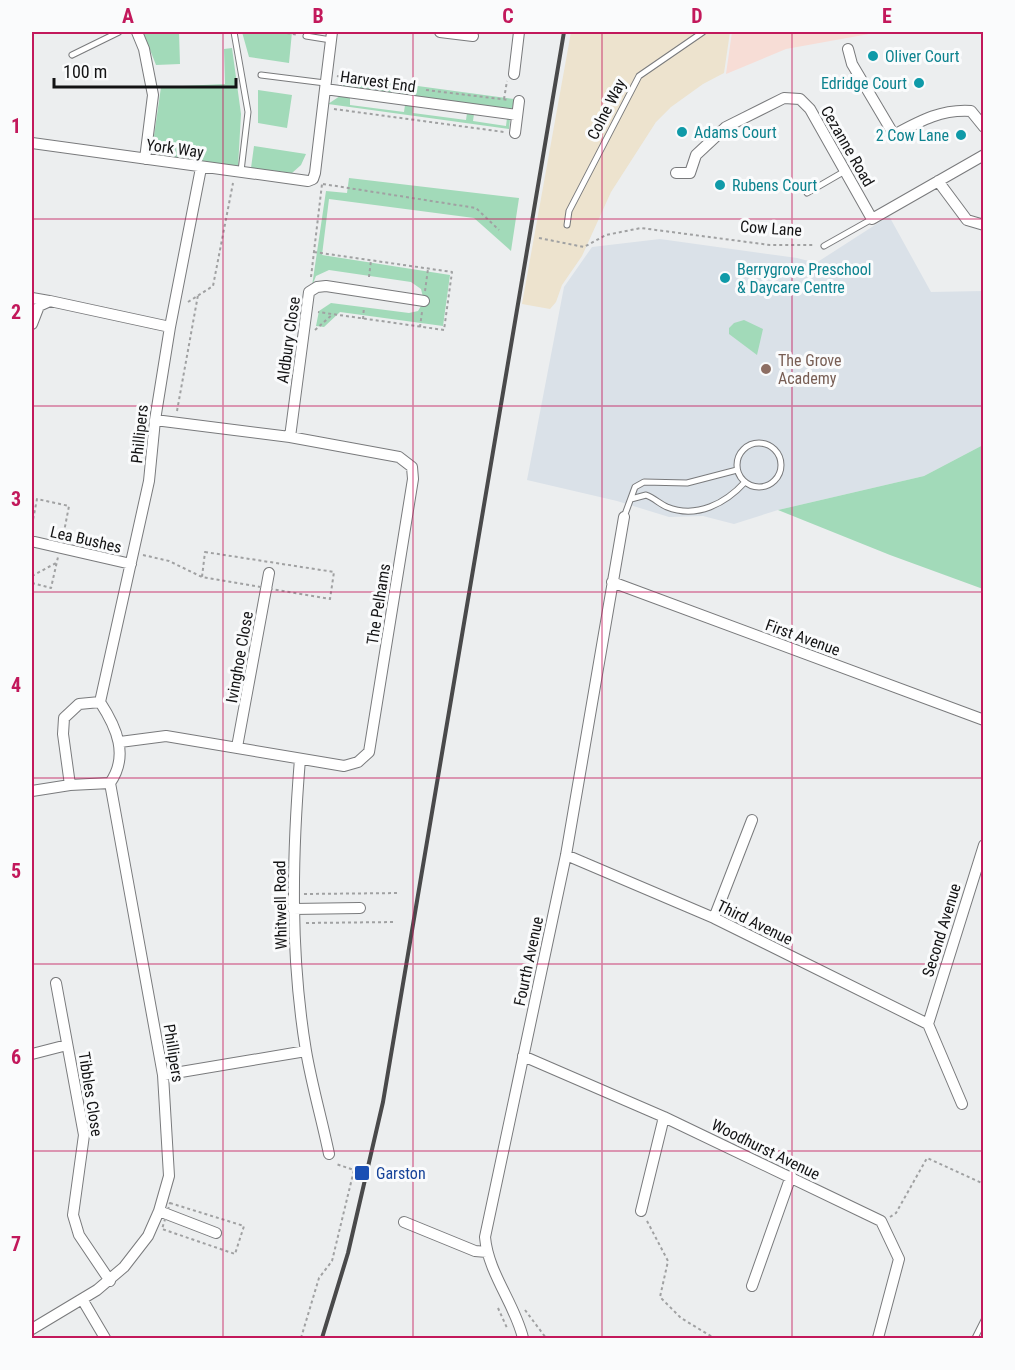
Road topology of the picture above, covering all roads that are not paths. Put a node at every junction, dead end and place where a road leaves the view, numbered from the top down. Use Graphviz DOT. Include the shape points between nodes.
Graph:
graph roads {
  1 [pos="119,32"];
  2 [pos="137,32"];
  3 [pos="234,32"];
  4 [pos="440,32"];
  5 [pos="519,32"];
  6 [pos="703,32"];
  7 [pos="306,36"];
  8 [pos="331,36"];
  9 [pos="473,36"];
  10 [pos="848,49"];
  11 [pos="72,55"];
  12 [pos="514,74"];
  13 [pos="261,75"];
  14 [pos="325,86"];
  15 [pos="519,101"];
  16 [pos="517,115"];
  17 [pos="984,127"];
  18 [pos="515,133"];
  19 [pos="32,143"];
  20 [pos="984,155"];
  21 [pos="145,159"];
  22 [pos="201,168"];
  23 [pos="238,171"];
  24 [pos="845,171"];
  25 [pos="676,173"];
  26 [pos="318,181"];
  27 [pos="938,181"];
  28 [pos="807,193"];
  29 [pos="872,219"];
  30 [pos="567,225"];
  31 [pos="984,225"];
  32 [pos="824,246"];
  33 [pos="32,298"];
  34 [pos="424,300"];
  35 [pos="50,301"];
  36 [pos="32,324"];
  37 [pos="170,327"];
  38 [pos="154,420"];
  39 [pos="290,437"];
  40 [pos="737,470"];
  41 [pos="745,482"];
  42 [pos="630,500"];
  43 [pos="624,517"];
  44 [pos="35,542"];
  45 [pos="131,564"];
  46 [pos="269,573"];
  47 [pos="612,582"];
  48 [pos="100,702"];
  49 [pos="984,720"];
  50 [pos="120,742"];
  51 [pos="237,747"];
  52 [pos="300,759"];
  53 [pos="110,783"];
  54 [pos="70,785"];
  55 [pos="32,791"];
  56 [pos="752,820"];
  57 [pos="984,846"];
  58 [pos="566,855"];
  59 [pos="360,908"];
  60 [pos="293,909"];
  61 [pos="714,918"];
  62 [pos="56,983"];
  63 [pos="928,1024"];
  64 [pos="67,1045"];
  65 [pos="306,1051"];
  66 [pos="32,1054"];
  67 [pos="524,1056"];
  68 [pos="163,1075"];
  69 [pos="962,1104"];
  70 [pos="664,1117"];
  71 [pos="329,1154"];
  72 [pos="791,1176"];
  73 [pos="159,1211"];
  74 [pos="641,1211"];
  75 [pos="404,1222"];
  76 [pos="216,1233"];
  77 [pos="487,1252"];
  78 [pos="110,1281"];
  79 [pos="752,1286"];
  80 [pos="82,1299"];
  81 [pos="984,1320"];
  82 [pos="32,1329"];
  83 [pos="105,1338"];
  84 [pos="523,1338"];
  85 [pos="878,1338"];
  86 [pos="975,1338"];
  1 -- 11 [label="lane"];
  2 -- 21 [label="street" via="153,95"];
  3 -- 23 [label="lane" via="248,112"];
  4 -- 9 [label="street"];
  5 -- 12 [label="street"];
  6 -- 30 [label="lane, Colne Way" via="639,76 570,211"];
  7 -- 8 [label="lane"];
  8 -- 14 [label="street"];
  10 -- 17 [label="street" via="852,64 894,135 925,118 951,110 971,111"];
  13 -- 14 [label="lane"];
  14 -- 16 [label="street, Harvest End"];
  14 -- 26 [label="street, Harvest End"];
  15 -- 16 [label="street"];
  16 -- 18 [label="street"];
  19 -- 21 [label="street, York Way"];
  20 -- 27 [label="street, Cow Lane"];
  21 -- 22 [label="street, York Way"];
  22 -- 23 [label="street, York Way"];
  22 -- 37 [label="street, Phillipers"];
  23 -- 26 [label="street, York Way"];
  24 -- 25 [label="street, Cezanne Road" via="810,109 800,99 784,98 726,127 696,156 690,173"];
  24 -- 28 [label="lane"];
  24 -- 29 [label="street, Cezanne Road"];
  27 -- 29 [label="street, Cow Lane"];
  27 -- 31 [label="street" via="967,220"];
  29 -- 32 [label="lane, Cow Lane"];
  33 -- 35 [label="street"];
  34 -- 39 [label="street, Aldbury Close" via="326,286 309,292"];
  35 -- 36 [label="street" via="39,306"];
  35 -- 37 [label="street"];
  37 -- 38 [label="street, Phillipers"];
  38 -- 39 [label="street, The Pelhams"];
  38 -- 45 [label="street, Phillipers" via="149,481"];
  39 -- 52 [label="street, The Pelhams" via="399,457 412,467 413,479 369,752 352,765"];
  40 -- 41 [label="lane"];
  40 -- 41 [label="lane" via="742,451 754,444 768,445 778,455 780,470 772,482 759,487"];
  40 -- 42 [label="lane" via="687,483 644,482 635,487"];
  41 -- 42 [label="lane" via="723,503 697,510 673,509 646,495"];
  42 -- 43 [label="lane"];
  43 -- 47 [label="street, Fourth Avenue"];
  44 -- 45 [label="street, Lea Bushes"];
  45 -- 48 [label="street, Phillipers"];
  46 -- 51 [label="street, Ivinghoe Close"];
  47 -- 49 [label="street, First Avenue"];
  47 -- 58 [label="street, Fourth Avenue"];
  48 -- 50 [label="street"];
  48 -- 54 [label="street" via="79,704 64,718"];
  50 -- 51 [label="street, The Pelhams" via="166,736"];
  50 -- 53 [label="street" via="120,762"];
  51 -- 52 [label="street, The Pelhams"];
  52 -- 60 [label="street, Whitwell Road"];
  53 -- 54 [label="street"];
  53 -- 68 [label="street, Phillipers"];
  54 -- 55 [label="street"];
  56 -- 61 [label="street"];
  57 -- 63 [label="street, Second Avenue"];
  58 -- 61 [label="street, Third Avenue"];
  58 -- 67 [label="street, Fourth Avenue"];
  59 -- 60 [label="street"];
  60 -- 65 [label="street, Whitwell Road"];
  61 -- 63 [label="street, Third Avenue"];
  62 -- 64 [label="street, Tibbles Close"];
  63 -- 69 [label="street"];
  64 -- 66 [label="street, Tibbles Close"];
  64 -- 78 [label="street, Tibbles Close" via="84,1135 73,1215 80,1235"];
  65 -- 68 [label="street"];
  65 -- 71 [label="street, Whitwell Road"];
  67 -- 70 [label="street, Woodhurst Avenue"];
  67 -- 77 [label="street, Fourth Avenue" via="485,1237"];
  68 -- 73 [label="street, Phillipers" via="169,1176"];
  70 -- 72 [label="street, Woodhurst Avenue"];
  70 -- 74 [label="street"];
  72 -- 79 [label="street"];
  72 -- 85 [label="street, Woodhurst Avenue" via="881,1221 899,1259"];
  73 -- 76 [label="street"];
  73 -- 78 [label="street, Phillipers" via="137,1253"];
  75 -- 77 [label="street" via="475,1251"];
  77 -- 84 [label="street, Fourth Avenue"];
  78 -- 80 [label="street, Phillipers"];
  80 -- 82 [label="street, Phillipers"];
  80 -- 83 [label="street"];
  81 -- 86 [label="lane"];
}
